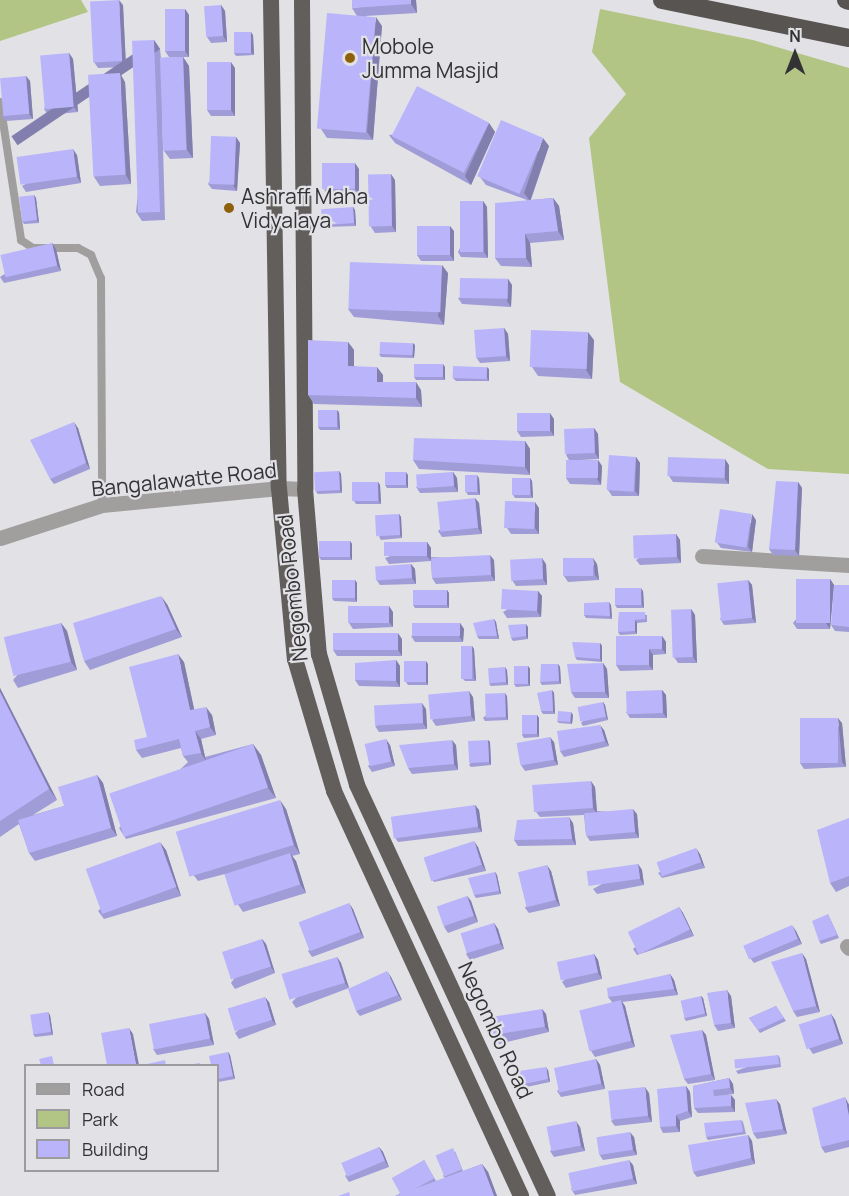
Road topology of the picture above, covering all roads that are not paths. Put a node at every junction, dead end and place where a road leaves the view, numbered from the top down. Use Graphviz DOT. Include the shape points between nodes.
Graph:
graph roads {
  1 [pos="271,0"];
  2 [pos="302,0"];
  3 [pos="662,0"];
  4 [pos="849,38"];
  5 [pos="0,102"];
  6 [pos="279,488"];
  7 [pos="304,489"];
  8 [pos="102,505"];
  9 [pos="0,538"];
  10 [pos="702,556"];
  11 [pos="849,565"];
  12 [pos="521,1196"];
  13 [pos="548,1196"];
  1 -- 6 [label="highway, Negombo Road"];
  2 -- 7 [label="highway, Negombo Road"];
  3 -- 4 [label="highway"];
  5 -- 8 [label="lane" via="21,240 33,248 78,248 91,255 101,278"];
  6 -- 7 [label="street, Bangalawatte Road"];
  6 -- 8 [label="street, Bangalawatte Road"];
  6 -- 12 [label="highway, Negombo Road" via="295,659 334,791"];
  7 -- 13 [label="highway, Negombo Road" via="319,654 357,785"];
  8 -- 9 [label="street, Bangalawatte Road"];
  10 -- 11 [label="street"];
}
